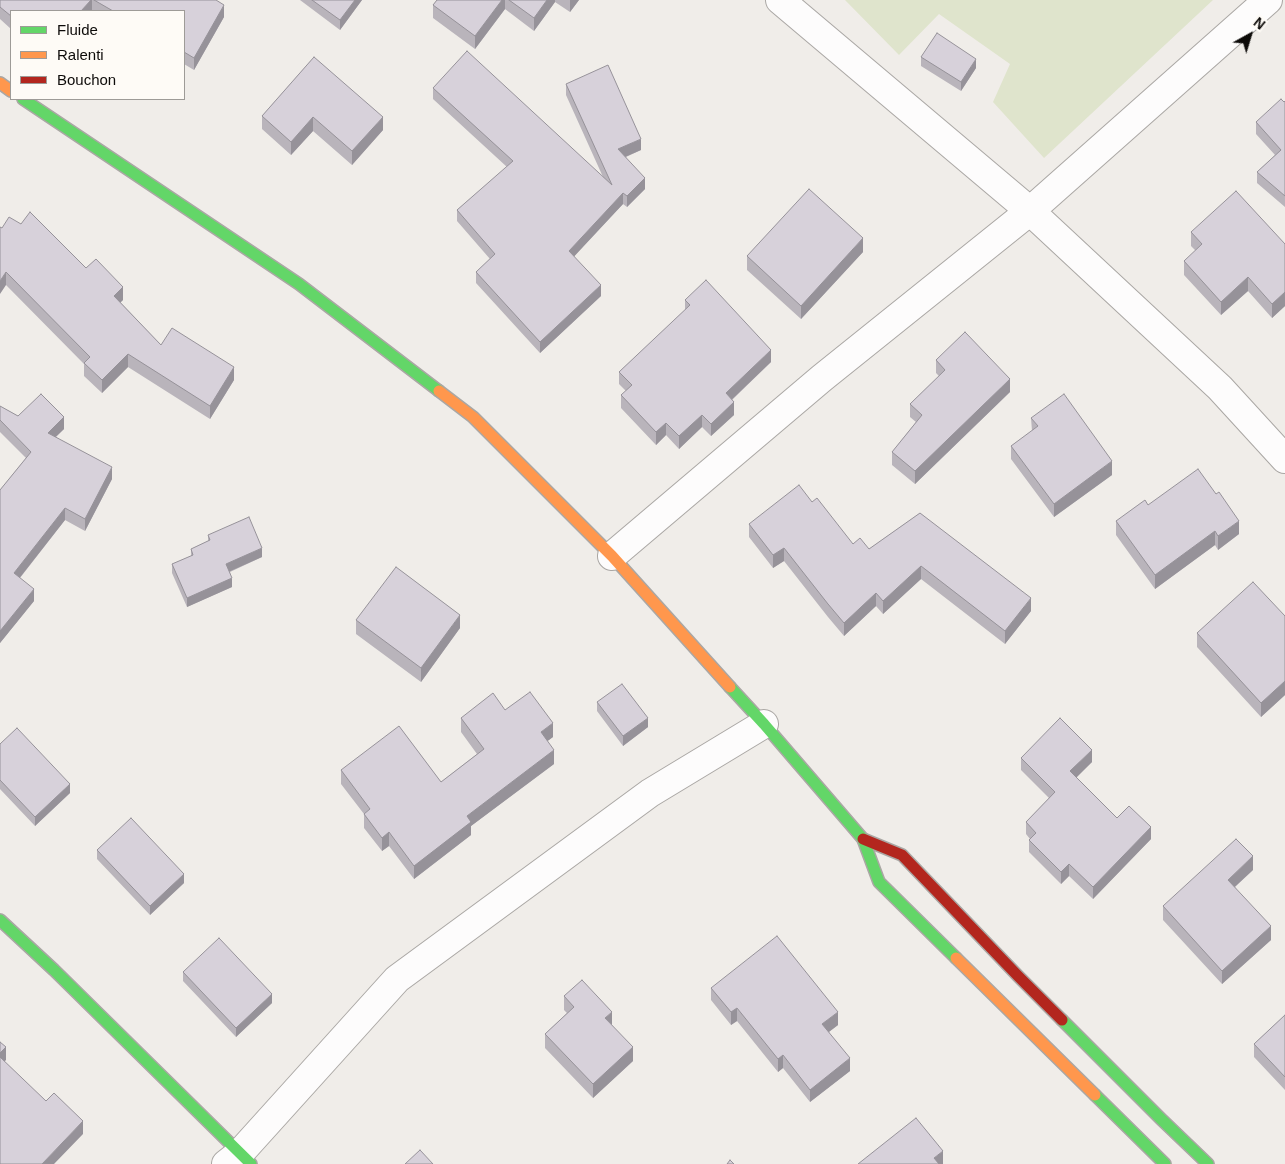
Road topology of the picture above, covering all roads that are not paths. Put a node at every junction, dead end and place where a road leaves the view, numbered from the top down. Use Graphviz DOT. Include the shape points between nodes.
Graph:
graph roads {
  1 [pos="780,0"];
  2 [pos="1268,0"];
  3 [pos="24,100"];
  4 [pos="1030,211"];
  5 [pos="1285,459"];
  6 [pos="612,556"];
  7 [pos="764,724"];
  8 [pos="863,839"];
  9 [pos="0,920"];
  10 [pos="1152,1131"];
  11 [pos="239,1160"];
  12 [pos="1165,1164"];
  13 [pos="1208,1164"];
  1 -- 4 [label="street"];
  2 -- 4 [label="street"];
  3 -- 6 [label="main road" via="299,284 473,417"];
  4 -- 5 [label="street" via="1220,388"];
  4 -- 6 [label="street" via="822,378"];
  6 -- 7 [label="main road"];
  7 -- 8 [label="main road"];
  7 -- 11 [label="street" via="650,793 397,979"];
  8 -- 10 [label="main road" via="902,856"];
  8 -- 10 [label="main road" via="879,882 1000,996"];
  9 -- 11 [label="main road" via="54,970"];
  10 -- 12 [label="main road"];
  10 -- 13 [label="main road"];
}
